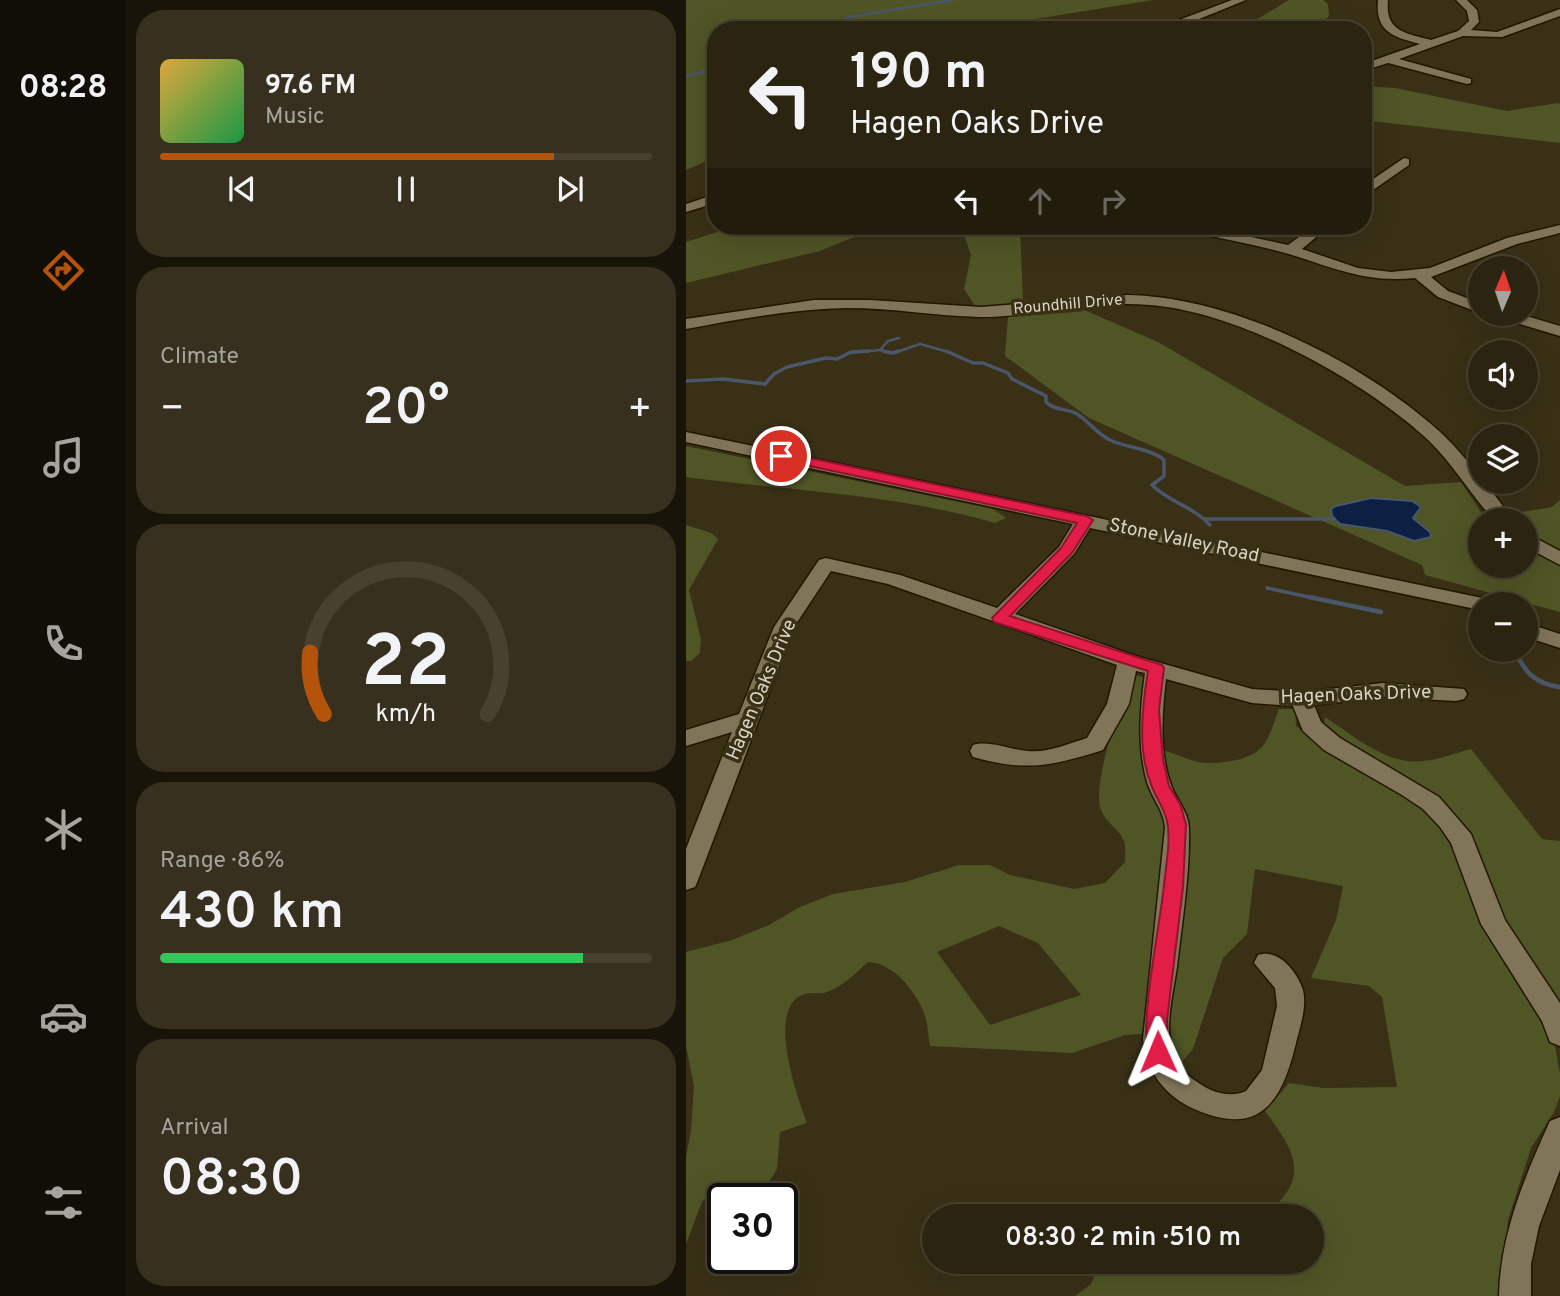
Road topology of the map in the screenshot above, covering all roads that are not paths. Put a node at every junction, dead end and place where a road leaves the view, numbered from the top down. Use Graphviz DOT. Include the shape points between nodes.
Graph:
graph roads {
  1 [pos="1241,0"];
  2 [pos="1383,0"];
  3 [pos="1461,0"];
  4 [pos="1560,12"];
  5 [pos="1186,21"];
  6 [pos="1462,33"];
  7 [pos="1432,44"];
  8 [pos="1389,60"];
  9 [pos="1372,65"];
  10 [pos="1467,80"];
  11 [pos="1404,162"];
  12 [pos="1372,187"];
  13 [pos="707,201"];
  14 [pos="686,208"];
  15 [pos="1560,229"];
  16 [pos="1224,235"];
  17 [pos="1310,235"];
  18 [pos="1291,250"];
  19 [pos="1419,274"];
  20 [pos="1468,303"];
  21 [pos="686,324"];
  22 [pos="1538,325"];
  23 [pos="1560,331"];
  24 [pos="686,437"];
  25 [pos="1494,508"];
  26 [pos="1086,520"];
  27 [pos="1538,546"];
  28 [pos="1560,559"];
  29 [pos="1312,569"];
  30 [pos="1468,602"];
  31 [pos="1468,614"];
  32 [pos="999,618"];
  33 [pos="1538,619"];
  34 [pos="1560,625"];
  35 [pos="1538,634"];
  36 [pos="1560,640"];
  37 [pos="1128,661"];
  38 [pos="1156,668"];
  39 [pos="1456,694"];
  40 [pos="1301,699"];
  41 [pos="748,719"];
  42 [pos="686,738"];
  43 [pos="981,751"];
  44 [pos="686,880"];
  45 [pos="1267,963"];
  46 [pos="1560,1034"];
  47 [pos="1560,1130"];
  48 [pos="1515,1296"];
  1 -- 5 [label="street"];
  2 -- 7 [label="street" via="1385,24"];
  3 -- 6 [label="street" via="1474,16"];
  4 -- 6 [label="street" via="1498,35"];
  6 -- 7 [label="street"];
  7 -- 8 [label="street"];
  8 -- 9 [label="street"];
  8 -- 10 [label="street"];
  11 -- 12 [label="street"];
  13 -- 14 [label="street"];
  15 -- 19 [label="street"];
  16 -- 18 [label="street"];
  17 -- 18 [label="street"];
  18 -- 19 [label="street" via="1368,274"];
  19 -- 20 [label="street" via="1443,294"];
  21 -- 25 [label="street, Roundhill Drive" via="834,304 983,312 1112,299 1186,305 1288,344 1369,386 1435,436"];
  22 -- 23 [label="street"];
  24 -- 26 [label="street, Stone Valley Road"];
  26 -- 29 [label="street, Stone Valley Road"];
  26 -- 32 [label="street" via="1067,550"];
  27 -- 28 [label="street"];
  29 -- 30 [label="street, Stone Valley Road"];
  29 -- 31 [label="street, Stone Valley Road"];
  32 -- 37 [label="street, Hagen Oaks Drive"];
  32 -- 41 [label="street, Hagen Oaks Drive" via="892,579 826,564 784,627"];
  33 -- 34 [label="street"];
  35 -- 36 [label="street"];
  37 -- 38 [label="street, Hagen Oaks Drive"];
  37 -- 43 [label="street" via="1118,704 1095,744 1030,760"];
  38 -- 40 [label="street, Hagen Oaks Drive" via="1252,696"];
  38 -- 45 [label="street" via="1150,710 1154,759 1177,824 1157,1020 1158,1052 1169,1076 1191,1095 1216,1105 1243,1107 1258,1099 1270,1084 1291,996 1287,982"];
  39 -- 40 [label="street, Hagen Oaks Drive" via="1383,690"];
  40 -- 46 [label="street" via="1311,726 1332,744 1410,789 1448,821 1462,840 1494,924 1554,1017"];
  41 -- 42 [label="street"];
  41 -- 44 [label="street, Hagen Oaks Drive"];
  47 -- 48 [label="street" via="1524,1226 1515,1264"];
}
